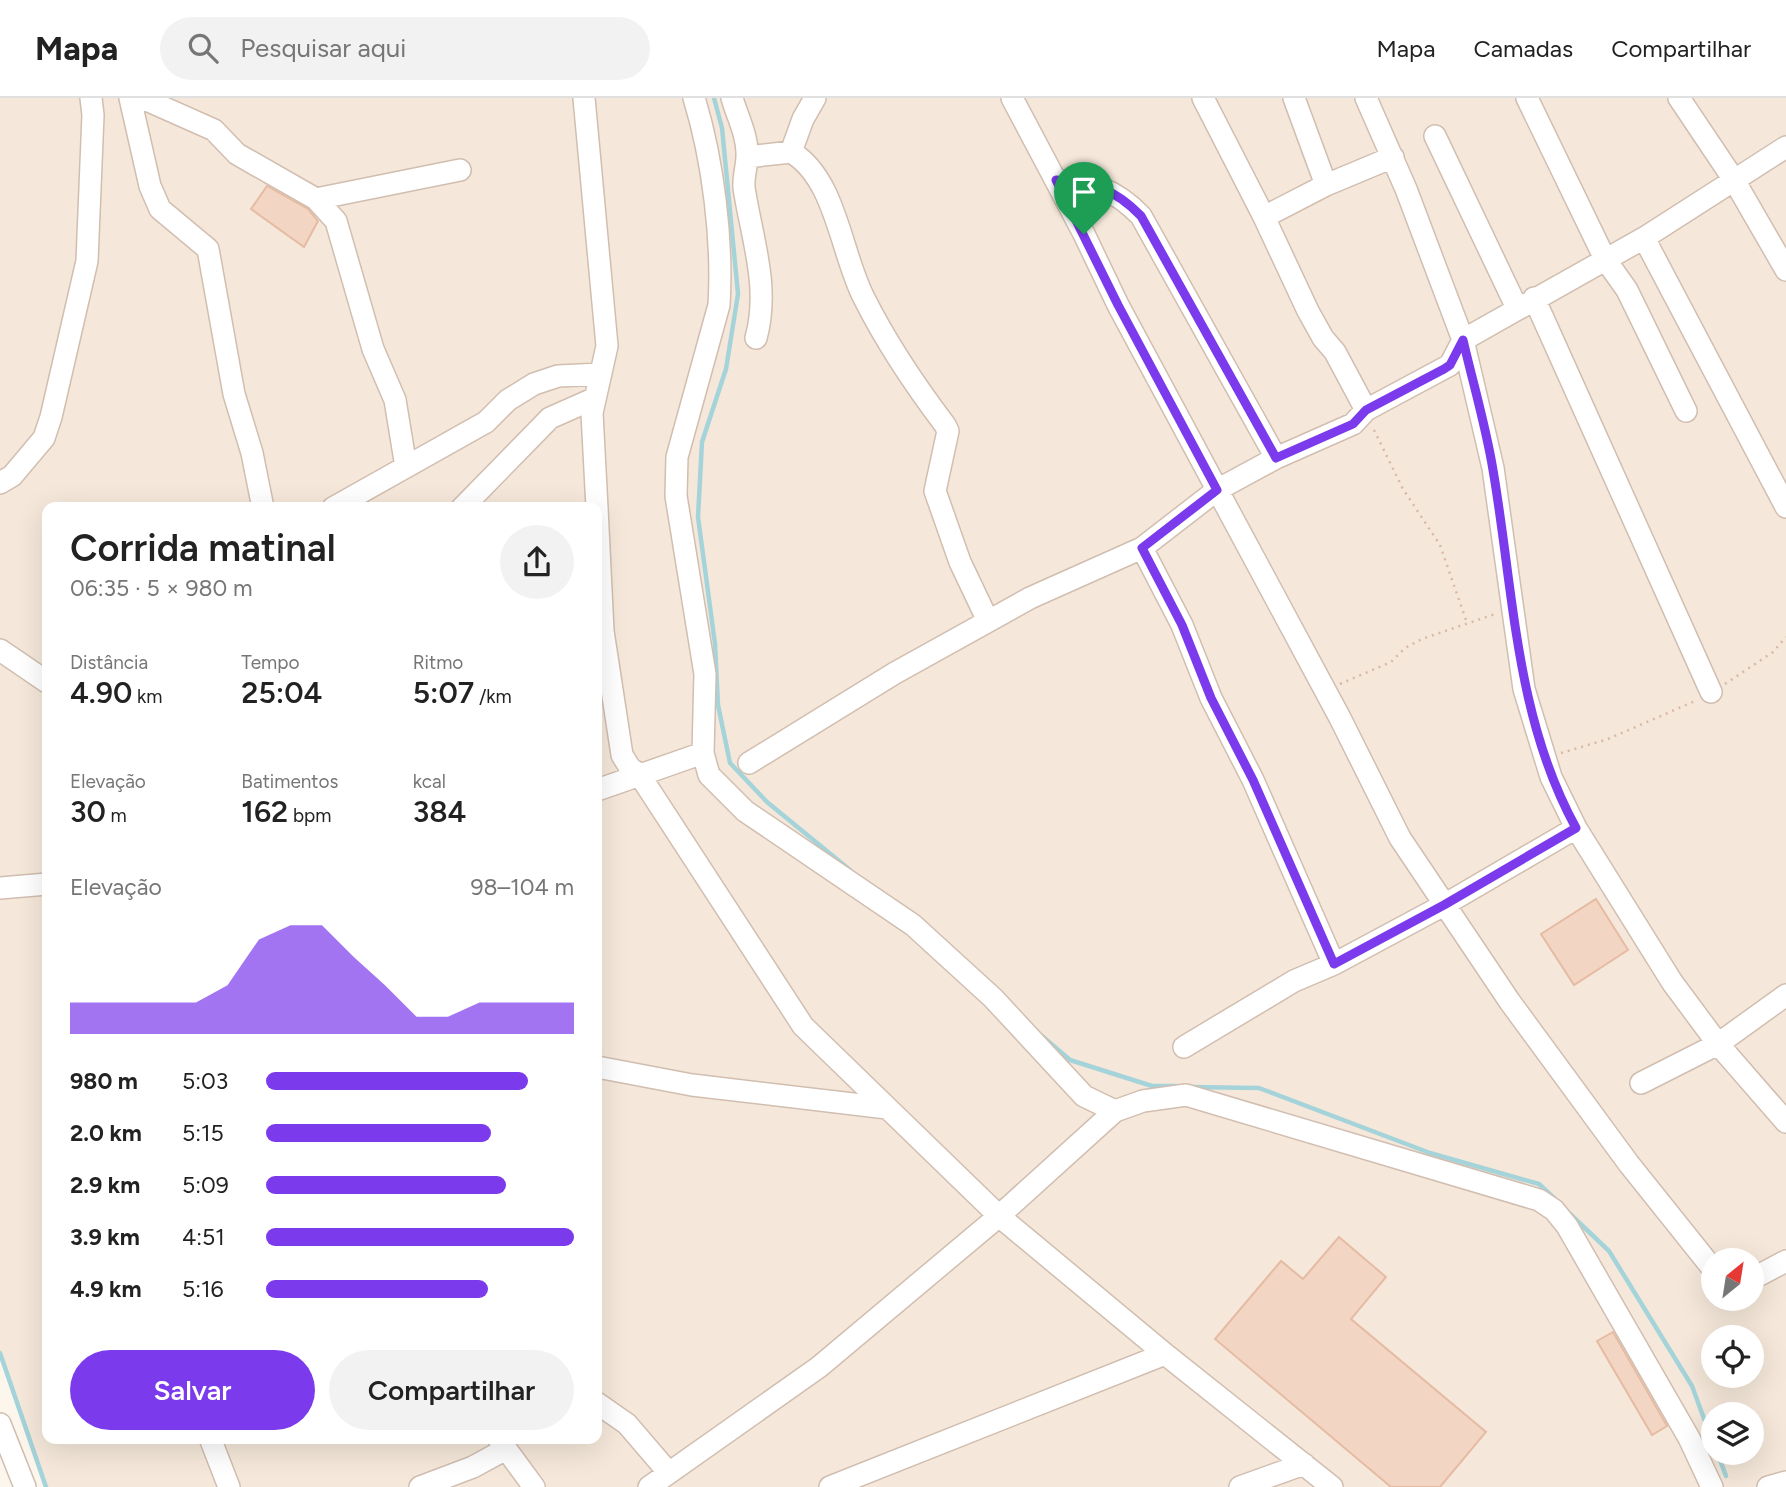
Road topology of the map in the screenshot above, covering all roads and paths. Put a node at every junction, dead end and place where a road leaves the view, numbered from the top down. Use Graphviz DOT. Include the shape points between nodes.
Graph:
graph roads {
  1 [pos="90,98"];
  2 [pos="130,98"];
  3 [pos="142,98"];
  4 [pos="584,98"];
  5 [pos="694,98"];
  6 [pos="732,98"];
  7 [pos="815,98"];
  8 [pos="1012,98"];
  9 [pos="1203,98"];
  10 [pos="1294,98"];
  11 [pos="1366,98"];
  12 [pos="1527,98"];
  13 [pos="1679,98"];
  14 [pos="1436,136"];
  15 [pos="1786,147"];
  16 [pos="791,152"];
  17 [pos="747,157"];
  18 [pos="1393,157"];
  19 [pos="460,170"];
  20 [pos="1056,180"];
  21 [pos="1734,180"];
  22 [pos="1326,185"];
  23 [pos="316,199"];
  24 [pos="1264,217"];
  25 [pos="1644,238"];
  26 [pos="1605,259"];
  27 [pos="1786,270"];
  28 [pos="1525,303"];
  29 [pos="756,338"];
  30 [pos="1463,340"];
  31 [pos="601,374"];
  32 [pos="593,399"];
  33 [pos="1366,410"];
  34 [pos="1686,411"];
  35 [pos="1276,458"];
  36 [pos="406,467"];
  37 [pos="0,484"];
  38 [pos="1217,490"];
  39 [pos="262,502"];
  40 [pos="344,502"];
  41 [pos="468,502"];
  42 [pos="597,502"];
  43 [pos="1786,507"];
  44 [pos="1142,548"];
  45 [pos="1514,607"];
  46 [pos="602,610"];
  47 [pos="988,621"];
  48 [pos="1467,623"];
  49 [pos="1786,637"];
  50 [pos="0,650"];
  51 [pos="42,679"];
  52 [pos="1324,691"];
  53 [pos="1711,692"];
  54 [pos="607,720"];
  55 [pos="703,753"];
  56 [pos="1545,759"];
  57 [pos="749,764"];
  58 [pos="639,774"];
  59 [pos="602,788"];
  60 [pos="1576,828"];
  61 [pos="42,884"];
  62 [pos="0,888"];
  63 [pos="1444,905"];
  64 [pos="1334,964"];
  65 [pos="1786,995"];
  66 [pos="1718,1044"];
  67 [pos="1184,1047"];
  68 [pos="602,1068"];
  69 [pos="1641,1083"];
  70 [pos="887,1108"];
  71 [pos="1115,1111"];
  72 [pos="1786,1122"];
  73 [pos="999,1216"];
  74 [pos="1701,1254"];
  75 [pos="1786,1261"];
  76 [pos="1764,1273"];
  77 [pos="1165,1354"];
  78 [pos="602,1406"];
  79 [pos="0,1424"];
  80 [pos="213,1444"];
  81 [pos="501,1444"];
  82 [pos="503,1444"];
  83 [pos="1304,1464"];
  84 [pos="669,1473"];
  85 [pos="1786,1482"];
  86 [pos="25,1487"];
  87 [pos="229,1487"];
  88 [pos="420,1487"];
  89 [pos="534,1487"];
  90 [pos="649,1487"];
  91 [pos="830,1487"];
  92 [pos="1240,1487"];
  93 [pos="1332,1487"];
  94 [pos="1712,1487"];
  95 [pos="1768,1487"];
  1 -- 37 [label="street" via="87,261 78,303 46,434"];
  2 -- 39 [label="street" via="150,186 160,209 208,249 234,394"];
  3 -- 23 [label="street" via="214,130 237,154"];
  4 -- 31 [label="street" via="606,326"];
  5 -- 55 [label="street" via="710,156 720,279 719,304 677,457 676,496 705,674"];
  6 -- 17 [label="street"];
  7 -- 16 [label="street"];
  8 -- 20 [label="street"];
  9 -- 24 [label="street"];
  10 -- 22 [label="street"];
  11 -- 18 [label="street"];
  12 -- 26 [label="street"];
  13 -- 21 [label="street"];
  14 -- 28 [label="street"];
  15 -- 21 [label="street"];
  16 -- 17 [label="street"];
  16 -- 47 [label="street" via="810,166 827,198 864,300 910,379 948,431 935,491 960,562"];
  17 -- 29 [label="street" via="744,184 763,282"];
  18 -- 22 [label="street"];
  18 -- 30 [label="street"];
  19 -- 23 [label="street"];
  20 -- 35 [label="street" via="1099,186 1115,193 1141,216"];
  20 -- 38 [label="street"];
  21 -- 25 [label="street"];
  21 -- 27 [label="street"];
  22 -- 24 [label="street"];
  23 -- 36 [label="street" via="336,221 373,349 395,400"];
  24 -- 33 [label="street" via="1308,312"];
  25 -- 26 [label="street"];
  25 -- 43 [label="street"];
  26 -- 28 [label="street"];
  26 -- 34 [label="street" via="1627,290"];
  28 -- 30 [label="street"];
  28 -- 53 [label="street"];
  30 -- 33 [label="street" via="1450,365"];
  30 -- 45 [label="street" via="1493,468"];
  31 -- 32 [label="street"];
  31 -- 36 [label="street" via="558,376 534,384 508,400 486,422"];
  32 -- 41 [label="street" via="550,418"];
  32 -- 42 [label="street"];
  33 -- 35 [label="street" via="1353,424"];
  33 -- 48 [label="path" via="1403,489 1440,545"];
  35 -- 38 [label="street"];
  36 -- 40 [label="street"];
  38 -- 44 [label="street"];
  38 -- 52 [label="street"];
  44 -- 47 [label="street"];
  44 -- 64 [label="street" via="1182,625"];
  45 -- 48 [label="path"];
  45 -- 56 [label="street" via="1524,689"];
  46 -- 54 [label="street"];
  47 -- 57 [label="street"];
  48 -- 52 [label="path" via="1422,639 1391,662"];
  49 -- 53 [label="path" via="1773,652"];
  50 -- 51 [label="street"];
  52 -- 63 [label="street" via="1400,838"];
  53 -- 56 [label="path" via="1608,739"];
  54 -- 58 [label="street" via="622,755"];
  55 -- 58 [label="street"];
  55 -- 71 [label="street" via="709,775 728,796 913,925 993,999 1084,1096"];
  56 -- 60 [label="street"];
  58 -- 59 [label="street"];
  58 -- 70 [label="street" via="796,1016"];
  60 -- 63 [label="street"];
  60 -- 66 [label="street" via="1672,982"];
  61 -- 62 [label="street"];
  63 -- 64 [label="street"];
  63 -- 74 [label="street" via="1615,1144"];
  64 -- 67 [label="street" via="1294,981"];
  65 -- 66 [label="street"];
  66 -- 69 [label="street"];
  66 -- 72 [label="street"];
  68 -- 70 [label="street" via="692,1085"];
  70 -- 73 [label="street"];
  71 -- 73 [label="street"];
  71 -- 94 [label="street" via="1168,1097 1208,1100 1539,1200 1567,1226 1689,1438"];
  73 -- 77 [label="street"];
  73 -- 84 [label="street" via="819,1367"];
  75 -- 76 [label="street"];
  77 -- 83 [label="street"];
  77 -- 91 [label="street"];
  78 -- 84 [label="street" via="627,1424"];
  79 -- 86 [label="street"];
  80 -- 87 [label="street"];
  81 -- 88 [label="street" via="472,1467"];
  82 -- 89 [label="street"];
  83 -- 92 [label="street"];
  83 -- 93 [label="street"];
  84 -- 90 [label="street"];
  85 -- 95 [label="street"];
}
